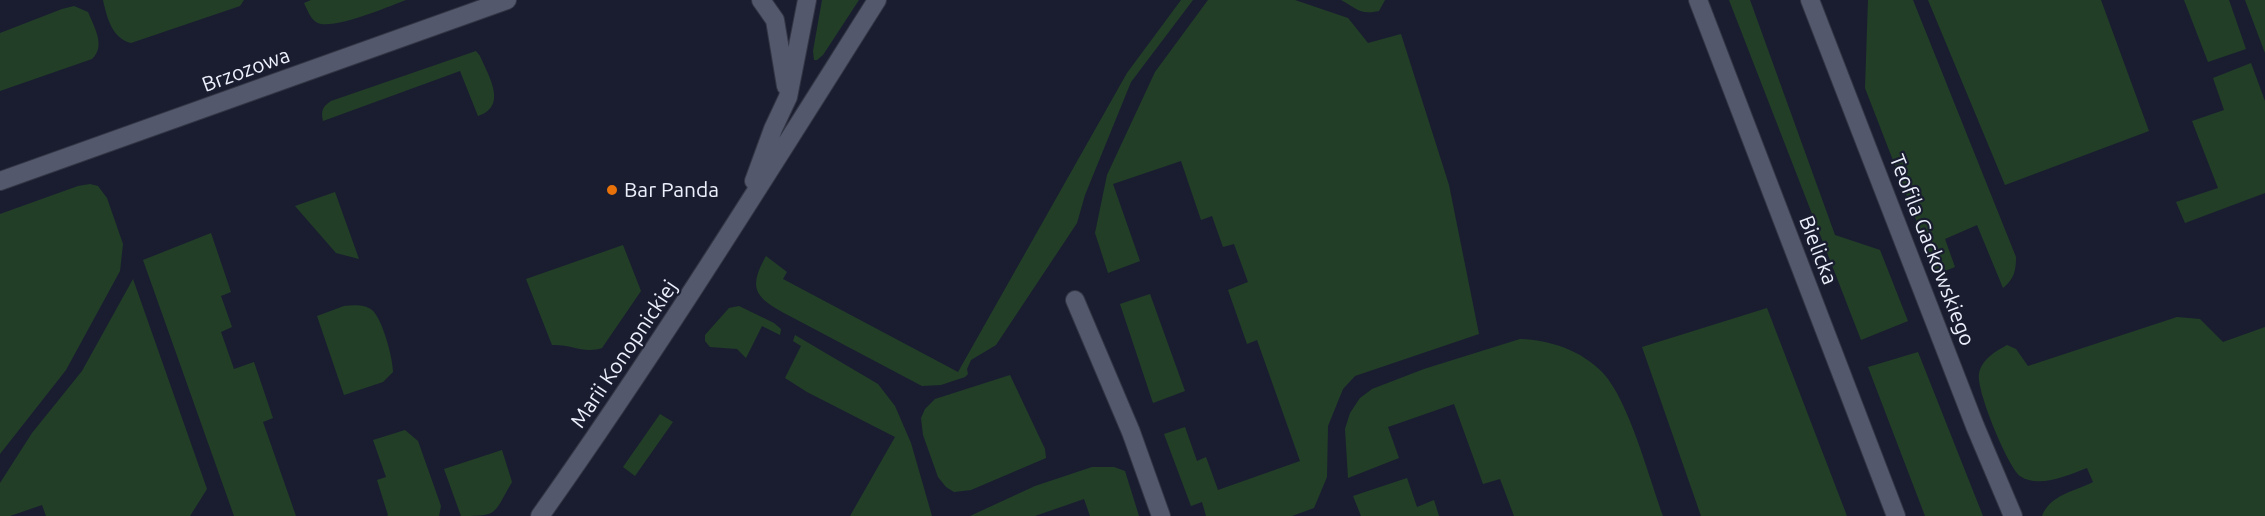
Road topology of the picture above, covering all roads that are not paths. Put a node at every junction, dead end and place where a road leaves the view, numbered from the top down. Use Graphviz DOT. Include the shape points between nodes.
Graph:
graph roads {
  1 [pos="507,0"];
  2 [pos="761,0"];
  3 [pos="807,0"];
  4 [pos="877,0"];
  5 [pos="1698,0"];
  6 [pos="1810,0"];
  7 [pos="788,97"];
  8 [pos="0,181"];
  9 [pos="742,214"];
  10 [pos="1076,300"];
  11 [pos="540,516"];
  12 [pos="1161,516"];
  13 [pos="1896,516"];
  14 [pos="2013,516"];
  1 -- 8 [label="street, Brzozowa"];
  2 -- 7 [label="street" via="775,20"];
  3 -- 7 [label="street, Marii Konopnickiej"];
  4 -- 9 [label="street, Marii Konopnickiej"];
  5 -- 13 [label="street, Bielicka"];
  6 -- 14 [label="street, Teofila Gackowskiego"];
  7 -- 9 [label="street, Marii Konopnickiej"];
  9 -- 11 [label="street, Marii Konopnickiej"];
  10 -- 12 [label="street"];
}
